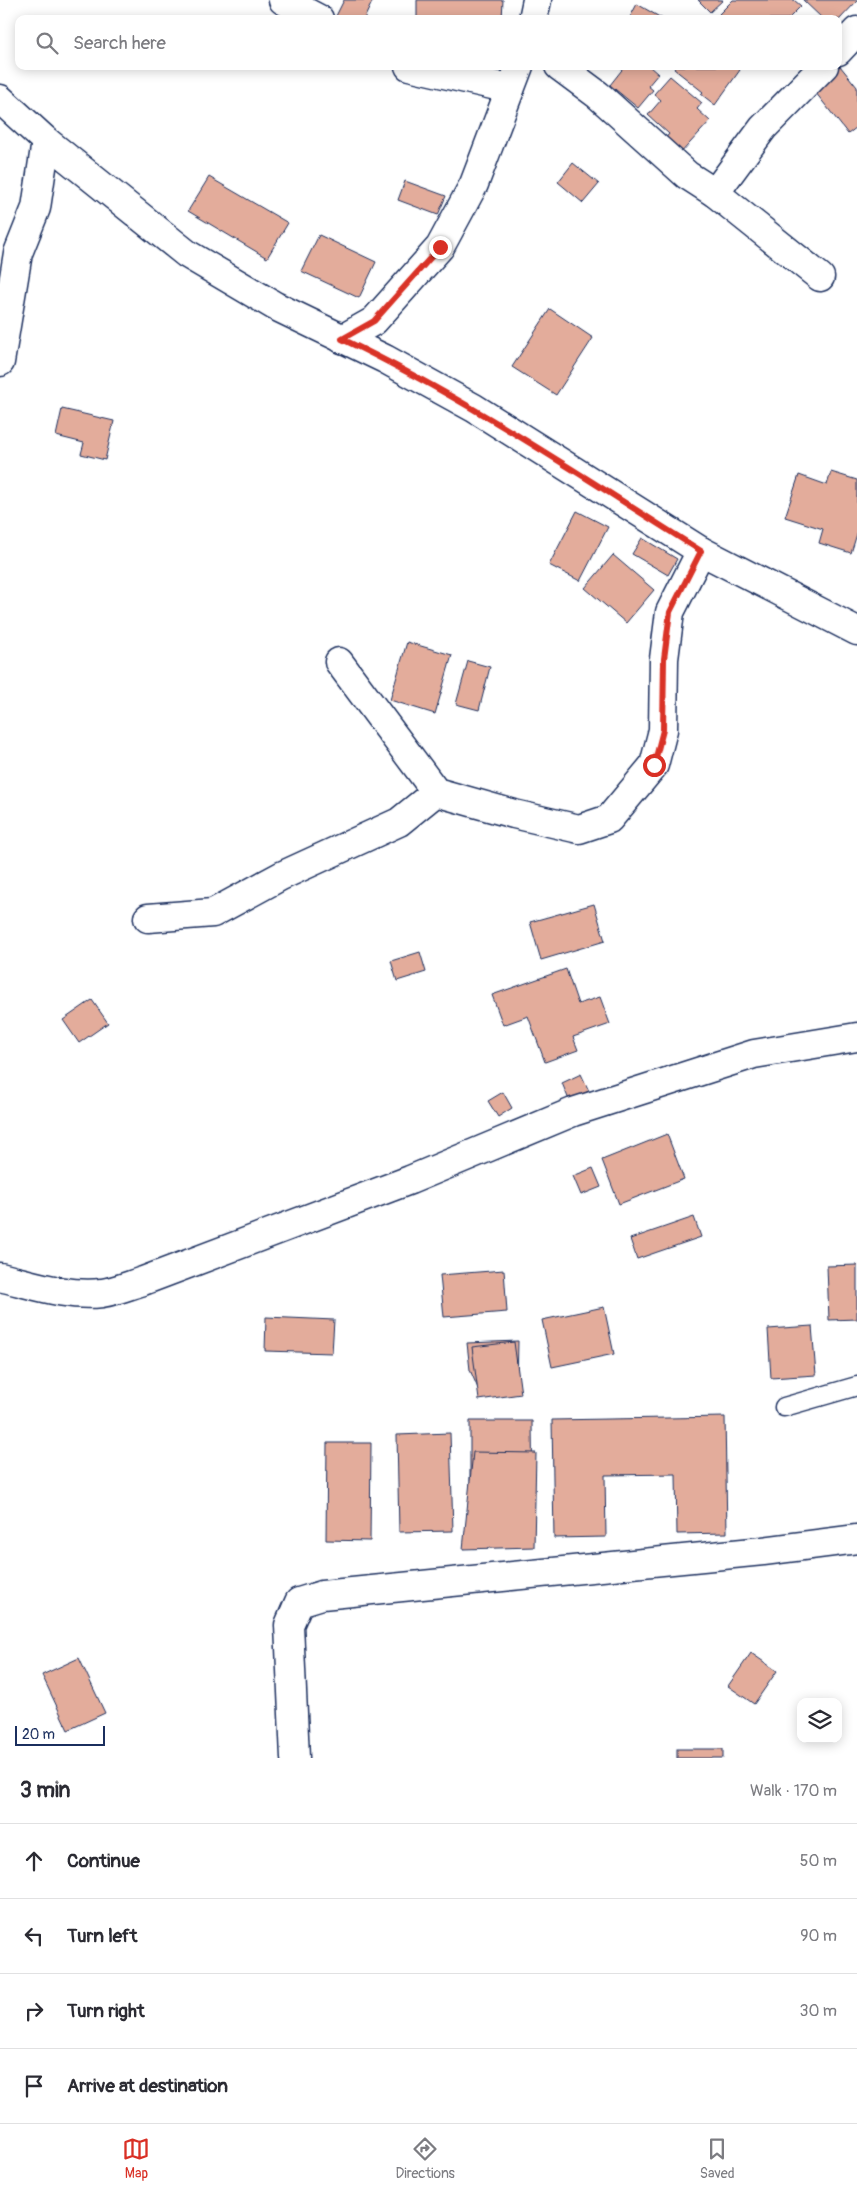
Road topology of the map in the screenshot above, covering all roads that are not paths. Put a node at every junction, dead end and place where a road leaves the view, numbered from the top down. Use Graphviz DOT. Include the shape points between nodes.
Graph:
graph roads {
  1 [pos="283,0"];
  2 [pos="537,0"];
  3 [pos="311,15"];
  4 [pos="534,15"];
  5 [pos="857,31"];
  6 [pos="842,47"];
  7 [pos="444,70"];
  8 [pos="564,70"];
  9 [pos="820,70"];
  10 [pos="514,78"];
  11 [pos="4,109"];
  12 [pos="46,141"];
  13 [pos="715,193"];
  14 [pos="820,277"];
  15 [pos="342,339"];
  16 [pos="0,362"];
  17 [pos="701,551"];
  18 [pos="857,631"];
  19 [pos="339,662"];
  20 [pos="436,792"];
  21 [pos="148,918"];
  22 [pos="857,1037"];
  23 [pos="0,1276"];
  24 [pos="857,1386"];
  25 [pos="784,1407"];
  26 [pos="857,1539"];
  27 [pos="295,1758"];
  1 -- 3 [label="street"];
  2 -- 4 [label="street"];
  5 -- 6 [label="street"];
  7 -- 10 [label="street"];
  8 -- 13 [label="street" via="598,95 687,174"];
  9 -- 13 [label="street" via="763,128"];
  10 -- 15 [label="street" via="474,184 440,247 374,321"];
  11 -- 12 [label="street"];
  12 -- 15 [label="street" via="187,254 275,306"];
  12 -- 16 [label="street" via="36,208 18,253"];
  13 -- 14 [label="street"];
  15 -- 17 [label="street" via="474,408"];
  17 -- 18 [label="street"];
  17 -- 20 [label="street" via="670,612 664,659 663,730 654,765 609,820 580,829"];
  19 -- 20 [label="street"];
  20 -- 21 [label="street" via="400,822 281,876 212,913"];
  22 -- 23 [label="street" via="754,1054 574,1112 402,1183 104,1293 60,1292"];
  24 -- 25 [label="lane"];
  26 -- 27 [label="street" via="322,1594 299,1602 289,1626"];
}
